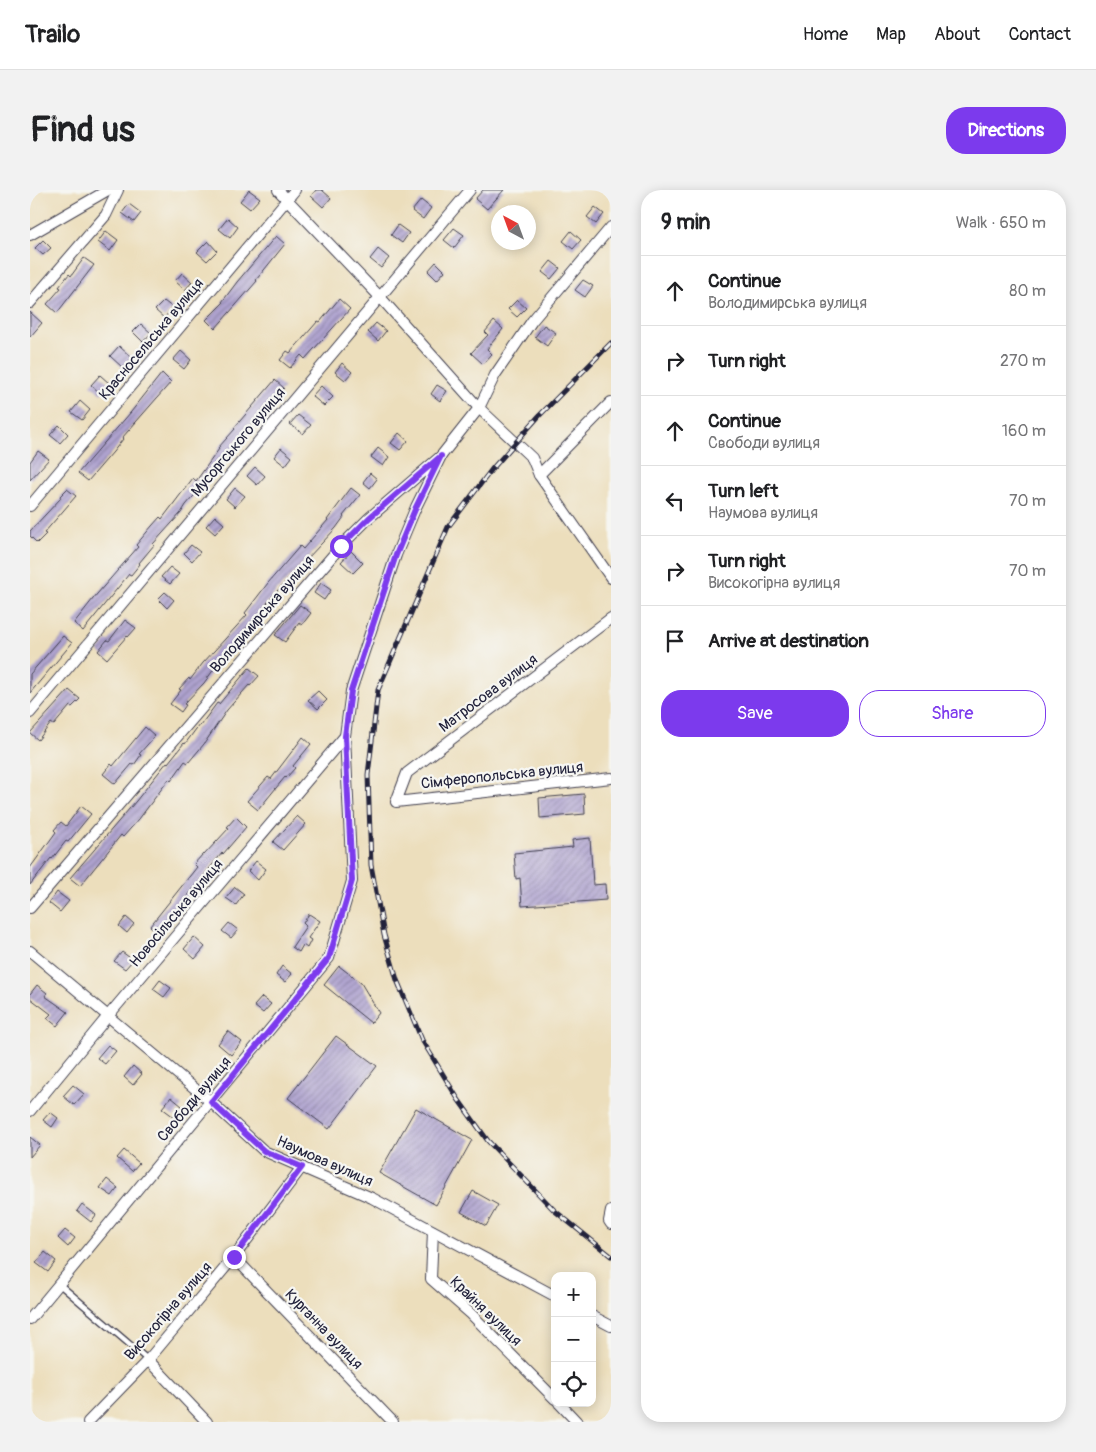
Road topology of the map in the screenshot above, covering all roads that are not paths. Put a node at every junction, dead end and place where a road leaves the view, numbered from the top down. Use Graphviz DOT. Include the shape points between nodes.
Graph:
graph roads {
  1 [pos="108,190"];
  2 [pos="118,190"];
  3 [pos="278,190"];
  4 [pos="295,190"];
  5 [pos="470,190"];
  6 [pos="288,199"];
  7 [pos="611,227"];
  8 [pos="30,235"];
  9 [pos="380,297"];
  10 [pos="30,303"];
  11 [pos="611,402"];
  12 [pos="479,408"];
  13 [pos="441,456"];
  14 [pos="539,475"];
  15 [pos="30,506"];
  16 [pos="611,578"];
  17 [pos="611,618"];
  18 [pos="30,713"];
  19 [pos="345,736"];
  20 [pos="611,778"];
  21 [pos="396,802"];
  22 [pos="30,908"];
  23 [pos="30,951"];
  24 [pos="108,1016"];
  25 [pos="211,1102"];
  26 [pos="30,1111"];
  27 [pos="302,1167"];
  28 [pos="432,1231"];
  29 [pos="234,1257"];
  30 [pos="59,1284"];
  31 [pos="551,1294"];
  32 [pos="594,1317"];
  33 [pos="30,1319"];
  34 [pos="611,1326"];
  35 [pos="148,1360"];
  36 [pos="551,1395"];
  37 [pos="562,1407"];
  38 [pos="88,1422"];
  39 [pos="207,1422"];
  40 [pos="393,1422"];
  41 [pos="577,1422"];
  1 -- 8 [label="street"];
  2 -- 10 [label="street" via="106,215"];
  3 -- 6 [label="street"];
  4 -- 6 [label="street, Красносельська вулиця"];
  5 -- 9 [label="street, Мусоргського вулиця"];
  6 -- 9 [label="street"];
  6 -- 15 [label="street, Красносельська вулиця"];
  7 -- 12 [label="street, Володимирська вулиця" via="532,321 495,375"];
  9 -- 12 [label="street"];
  9 -- 18 [label="street, Мусоргського вулиця"];
  11 -- 14 [label="street"];
  12 -- 13 [label="street, Володимирська вулиця"];
  12 -- 14 [label="street" via="532,458"];
  13 -- 19 [label="street, Свободи вулиця" via="416,507 390,573 351,691"];
  13 -- 22 [label="street, Володимирська вулиця" via="341,546"];
  14 -- 16 [label="street"];
  17 -- 21 [label="street, Матросова вулиця" via="407,773"];
  19 -- 24 [label="street, Новосільська вулиця"];
  19 -- 25 [label="street, Свободи вулиця" via="352,881 329,958"];
  20 -- 21 [label="street, Сімферопольська вулиця"];
  23 -- 24 [label="street, Наумова вулиця"];
  24 -- 25 [label="street, Наумова вулиця"];
  24 -- 26 [label="street, Новосільська вулиця"];
  25 -- 27 [label="street, Наумова вулиця" via="264,1151"];
  25 -- 30 [label="street, Свободи вулиця"];
  27 -- 28 [label="street, Наумова вулиця" via="372,1198"];
  27 -- 29 [label="street, Високогірна вулиця"];
  28 -- 31 [label="street, Наумова вулиця"];
  28 -- 36 [label="street, Крайня вулиця" via="431,1279 471,1314"];
  29 -- 35 [label="street, Високогірна вулиця"];
  29 -- 40 [label="street, Курганна вулиця"];
  30 -- 33 [label="street, Свободи вулиця"];
  30 -- 35 [label="lane"];
  32 -- 34 [label="street"];
  35 -- 38 [label="street, Високогірна вулиця"];
  35 -- 39 [label="street"];
  37 -- 41 [label="street"];
}
